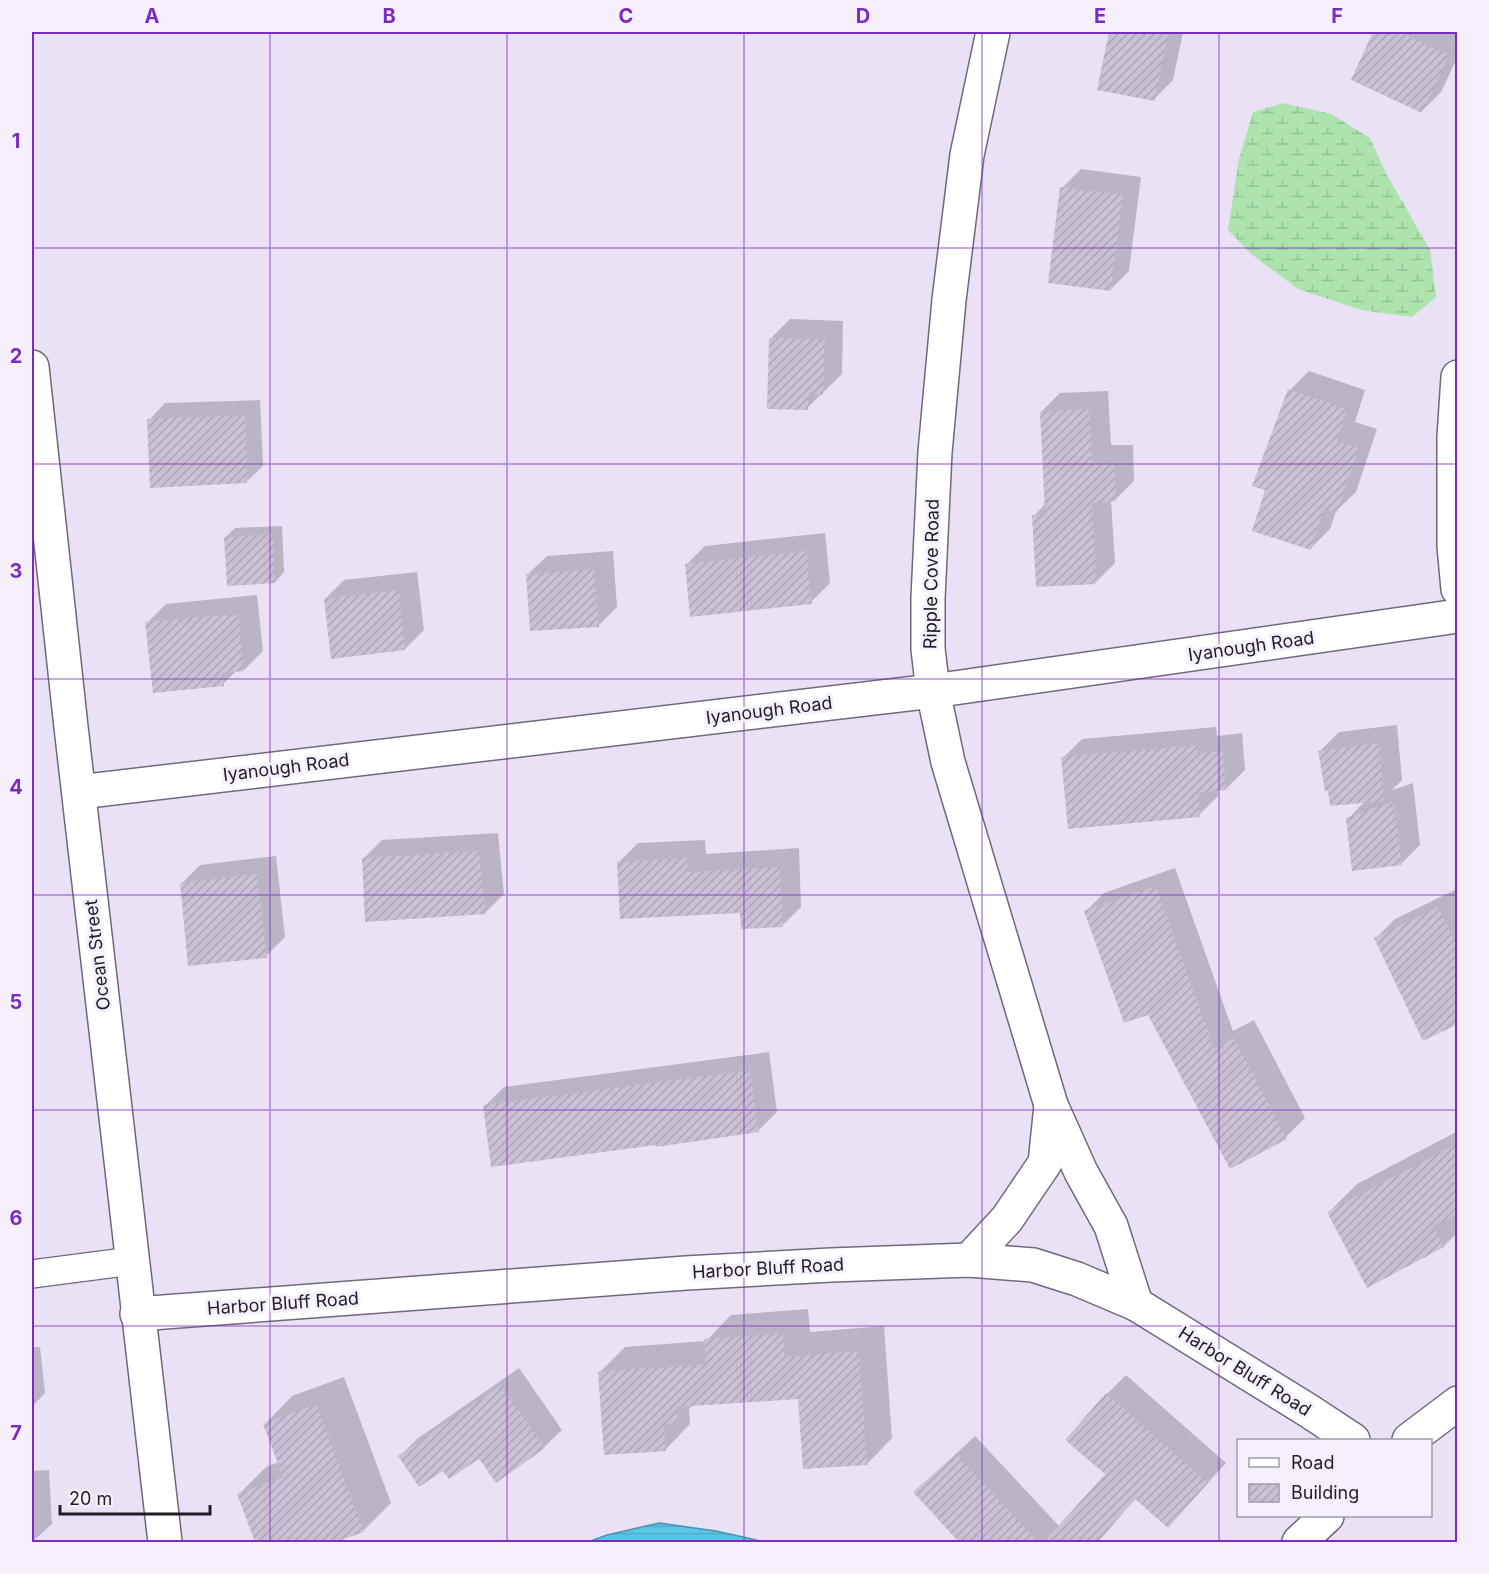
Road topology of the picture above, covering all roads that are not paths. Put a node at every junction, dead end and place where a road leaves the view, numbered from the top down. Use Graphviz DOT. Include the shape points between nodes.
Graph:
graph roads {
  1 [pos="993,32"];
  2 [pos="32,367"];
  3 [pos="1458,377"];
  4 [pos="1458,589"];
  5 [pos="1458,616"];
  6 [pos="933,691"];
  7 [pos="79,792"];
  8 [pos="1052,1105"];
  9 [pos="969,1260"];
  10 [pos="132,1261"];
  11 [pos="32,1274"];
  12 [pos="1136,1304"];
  13 [pos="137,1314"];
  14 [pos="1458,1403"];
  15 [pos="1351,1439"];
  16 [pos="1410,1439"];
  17 [pos="1325,1517"];
  18 [pos="165,1542"];
  19 [pos="1299,1542"];
  1 -- 6 [label="street, Ripple Cove Road" via="967,155 935,452 928,598"];
  2 -- 7 [label="street, Ocean Street"];
  3 -- 4 [label="street" via="1454,546"];
  5 -- 6 [label="street, Iyanough Road"];
  6 -- 7 [label="street, Iyanough Road"];
  6 -- 8 [label="street, Ripple Cove Road" via="948,762"];
  7 -- 10 [label="street, Ocean Street"];
  8 -- 9 [label="street, Ripple Cove Road" via="1045,1163 1007,1219"];
  8 -- 12 [label="street, Ripple Cove Road" via="1081,1172 1111,1226"];
  9 -- 12 [label="street, Harbor Bluff Road" via="1033,1265"];
  9 -- 13 [label="street, Harbor Bluff Road" via="686,1273"];
  10 -- 11 [label="lane"];
  10 -- 13 [label="street, Ocean Street"];
  12 -- 15 [label="street, Harbor Bluff Road"];
  13 -- 18 [label="street, Ocean Street"];
  14 -- 16 [label="street"];
  17 -- 19 [label="street"];
}
